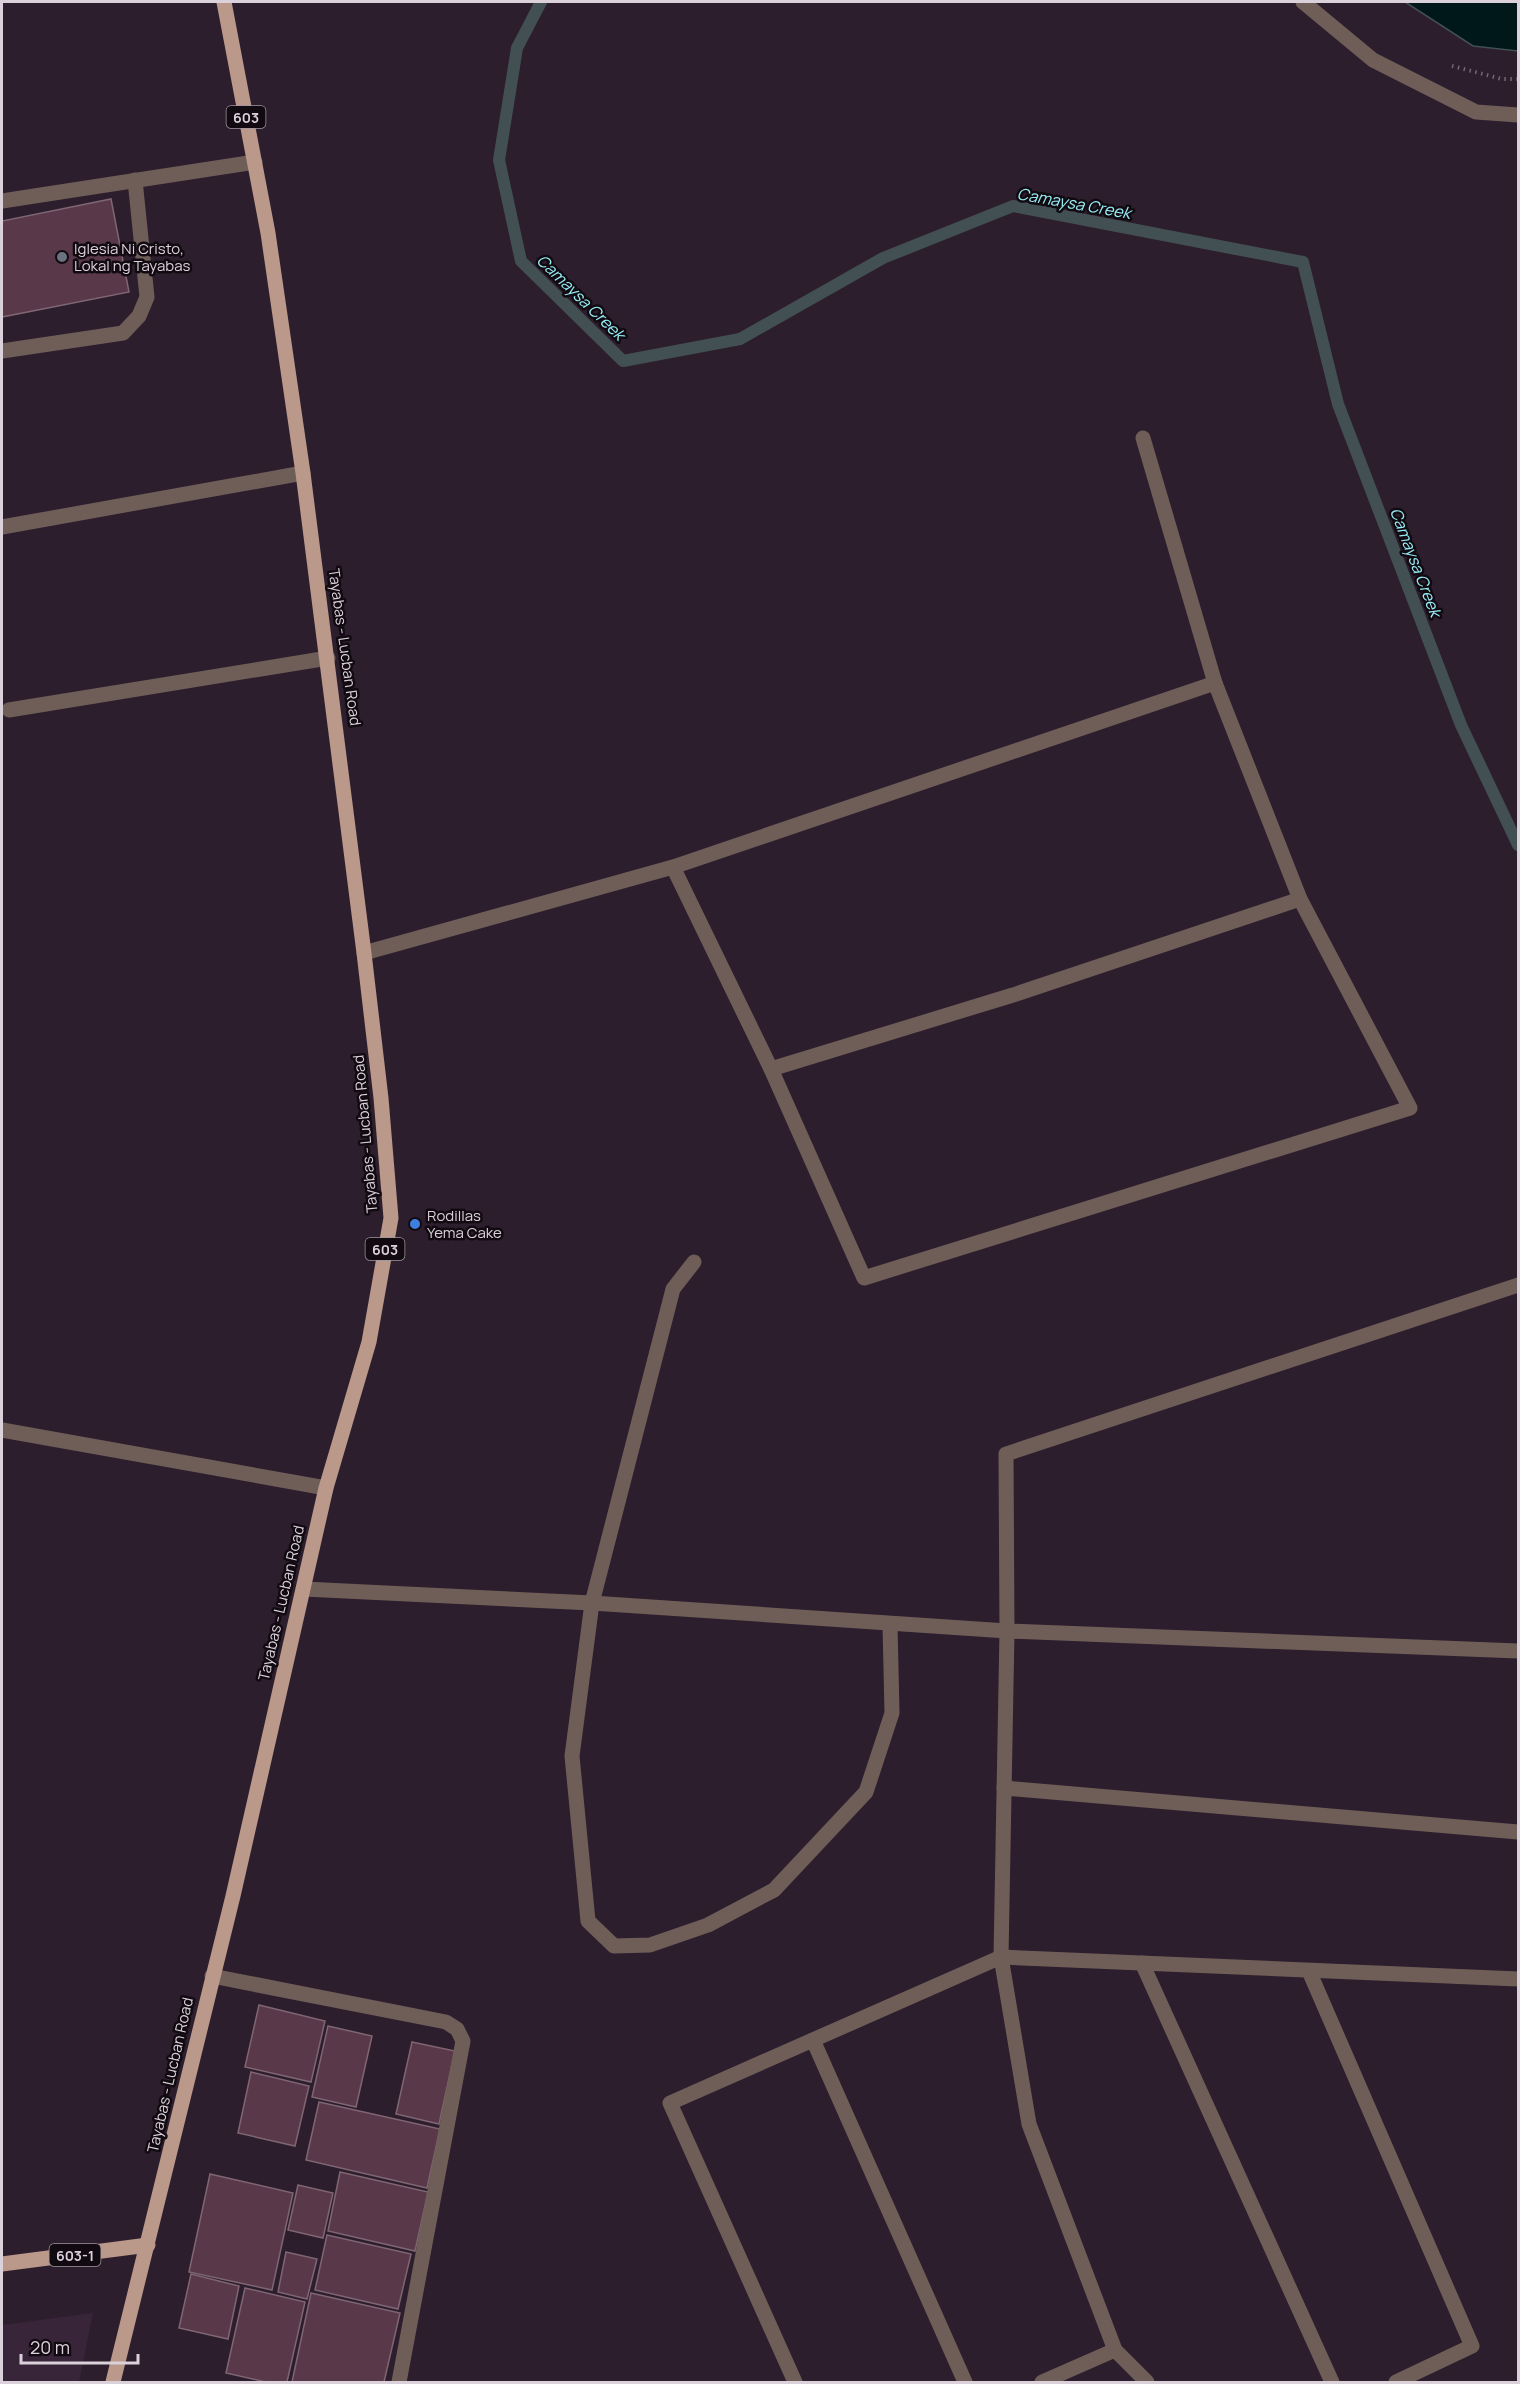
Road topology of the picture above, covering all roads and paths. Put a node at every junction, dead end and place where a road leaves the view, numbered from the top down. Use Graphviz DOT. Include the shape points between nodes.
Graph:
graph roads {
  1 [pos="224,2"];
  2 [pos="1303,2"];
  3 [pos="1442,63"];
  4 [pos="1518,79"];
  5 [pos="1518,115"];
  6 [pos="255,162"];
  7 [pos="135,180"];
  8 [pos="2,201"];
  9 [pos="2,351"];
  10 [pos="1143,438"];
  11 [pos="303,474"];
  12 [pos="2,527"];
  13 [pos="328,658"];
  14 [pos="1215,683"];
  15 [pos="9,710"];
  16 [pos="673,867"];
  17 [pos="1300,899"];
  18 [pos="364,953"];
  19 [pos="771,1069"];
  20 [pos="694,1262"];
  21 [pos="1518,1285"];
  22 [pos="2,1430"];
  23 [pos="326,1488"];
  24 [pos="304,1589"];
  25 [pos="592,1603"];
  26 [pos="890,1625"];
  27 [pos="1007,1631"];
  28 [pos="1518,1651"];
  29 [pos="1004,1788"];
  30 [pos="1518,1832"];
  31 [pos="1001,1957"];
  32 [pos="1142,1963"];
  33 [pos="1309,1971"];
  34 [pos="213,1976"];
  35 [pos="1518,1979"];
  36 [pos="813,2040"];
  37 [pos="148,2245"];
  38 [pos="2,2264"];
  39 [pos="1115,2350"];
  40 [pos="113,2382"];
  41 [pos="399,2382"];
  42 [pos="795,2382"];
  43 [pos="965,2382"];
  44 [pos="1042,2382"];
  45 [pos="1147,2382"];
  46 [pos="1332,2382"];
  47 [pos="1396,2382"];
  1 -- 6 [label="main road, Tayabas - Lucban Road / 603"];
  2 -- 5 [label="street" via="1373,60 1476,112"];
  3 -- 4 [label="path" via="1502,79"];
  6 -- 7 [label="street"];
  6 -- 11 [label="main road, Tayabas - Lucban Road / 603"];
  7 -- 8 [label="street"];
  7 -- 9 [label="street" via="147,297 140,316 123,333"];
  10 -- 14 [label="street"];
  11 -- 12 [label="street"];
  11 -- 13 [label="main road, Tayabas - Lucban Road / 603"];
  13 -- 15 [label="street"];
  13 -- 18 [label="main road, Tayabas - Lucban Road / 603"];
  14 -- 16 [label="street"];
  14 -- 17 [label="street"];
  16 -- 18 [label="street"];
  16 -- 19 [label="street"];
  17 -- 19 [label="street" via="1013,995"];
  17 -- 19 [label="street" via="1410,1108 864,1278"];
  18 -- 23 [label="main road, Tayabas - Lucban Road / 603" via="391,1218 369,1342"];
  20 -- 25 [label="street" via="673,1289"];
  21 -- 27 [label="street" via="1006,1454"];
  22 -- 23 [label="street"];
  23 -- 24 [label="main road, Tayabas - Lucban Road / 603"];
  24 -- 25 [label="street"];
  24 -- 34 [label="main road, Tayabas - Lucban Road / 603"];
  25 -- 26 [label="street"];
  25 -- 26 [label="street" via="572,1756 588,1921 614,1946 650,1945 708,1925 774,1890 866,1792 892,1713"];
  26 -- 27 [label="street"];
  27 -- 28 [label="street"];
  27 -- 29 [label="street"];
  29 -- 30 [label="street"];
  29 -- 31 [label="street"];
  31 -- 32 [label="street"];
  31 -- 36 [label="street"];
  31 -- 39 [label="street" via="1029,2124"];
  32 -- 33 [label="street"];
  32 -- 46 [label="street"];
  33 -- 35 [label="street"];
  33 -- 47 [label="street" via="1472,2346"];
  34 -- 37 [label="main road, Tayabas - Lucban Road / 603"];
  34 -- 41 [label="street" via="446,2022 463,2041"];
  36 -- 42 [label="street" via="670,2103"];
  36 -- 43 [label="street"];
  37 -- 38 [label="main road, 603-1"];
  37 -- 40 [label="main road, 603"];
  39 -- 44 [label="street"];
  39 -- 45 [label="street"];
}
